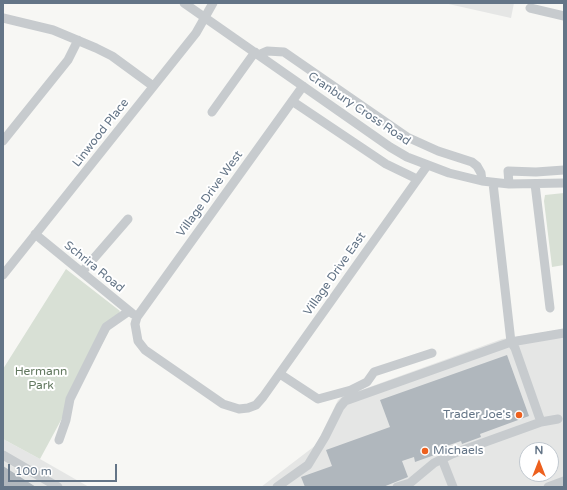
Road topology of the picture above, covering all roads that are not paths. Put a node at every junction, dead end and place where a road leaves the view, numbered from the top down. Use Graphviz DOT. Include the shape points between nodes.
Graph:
graph roads {
  1 [pos="184,3"];
  2 [pos="213,3"];
  3 [pos="530,8"];
  4 [pos="564,16"];
  5 [pos="3,18"];
  6 [pos="206,18"];
  7 [pos="78,40"];
  8 [pos="257,54"];
  9 [pos="153,86"];
  10 [pos="303,86"];
  11 [pos="292,101"];
  12 [pos="212,112"];
  13 [pos="3,141"];
  14 [pos="427,166"];
  15 [pos="564,170"];
  16 [pos="417,179"];
  17 [pos="482,181"];
  18 [pos="493,183"];
  19 [pos="564,183"];
  20 [pos="509,184"];
  21 [pos="535,184"];
  22 [pos="128,219"];
  23 [pos="36,234"];
  24 [pos="82,272"];
  25 [pos="3,275"];
  26 [pos="550,308"];
  27 [pos="128,311"];
  28 [pos="137,317"];
  29 [pos="564,333"];
  30 [pos="511,342"];
  31 [pos="432,353"];
  32 [pos="280,374"];
  33 [pos="558,419"];
  34 [pos="541,422"];
  35 [pos="59,440"];
  36 [pos="3,455"];
  37 [pos="442,459"];
  38 [pos="564,481"];
  39 [pos="282,486"];
  40 [pos="58,487"];
  41 [pos="398,487"];
  42 [pos="453,487"];
  43 [pos="548,487"];
  1 -- 6 [label="street, Cranbury Cross Road"];
  2 -- 6 [label="street, Linwood Place"];
  3 -- 4 [label="street"];
  5 -- 7 [label="street" via="53,30"];
  6 -- 8 [label="street, Cranbury Cross Road"];
  6 -- 9 [label="street, Linwood Place"];
  7 -- 9 [label="street" via="112,56"];
  7 -- 13 [label="street" via="68,60"];
  8 -- 10 [label="street, Cranbury Cross Road"];
  8 -- 12 [label="street"];
  8 -- 17 [label="street" via="267,51 284,52 407,137 472,162 481,173"];
  9 -- 23 [label="street, Linwood Place"];
  10 -- 11 [label="street, Village Drive West"];
  10 -- 14 [label="street, Cranbury Cross Road" via="390,147"];
  11 -- 16 [label="street" via="386,164"];
  11 -- 28 [label="street, Village Drive West"];
  14 -- 16 [label="street, Village Drive East"];
  14 -- 17 [label="street, Cranbury Cross Road"];
  15 -- 20 [label="street" via="508,171"];
  16 -- 32 [label="street, Village Drive East"];
  17 -- 18 [label="street, Cranbury Cross Road"];
  18 -- 20 [label="street, Cranbury Cross Road"];
  18 -- 30 [label="street"];
  19 -- 21 [label="street, Cranbury Cross Road"];
  20 -- 21 [label="street, Cranbury Cross Road"];
  21 -- 26 [label="street"];
  22 -- 24 [label="street"];
  23 -- 24 [label="street, Schrira Road"];
  23 -- 25 [label="street, Linwood Place"];
  24 -- 27 [label="street, Schrira Road"];
  27 -- 28 [label="street, Schrira Road"];
  27 -- 35 [label="street" via="106,327 70,399"];
  28 -- 32 [label="street, Village Drive East" via="135,324 138,341 145,350 223,404 239,409 256,405"];
  29 -- 30 [label="street"];
  30 -- 34 [label="street"];
  30 -- 39 [label="street" via="346,401 340,407 308,465"];
  31 -- 32 [label="street" via="374,372 367,382 351,390 318,399"];
  33 -- 34 [label="street"];
  34 -- 37 [label="street"];
  36 -- 40 [label="street"];
  37 -- 41 [label="street" via="410,482"];
  37 -- 42 [label="street"];
  38 -- 43 [label="street"];
}
